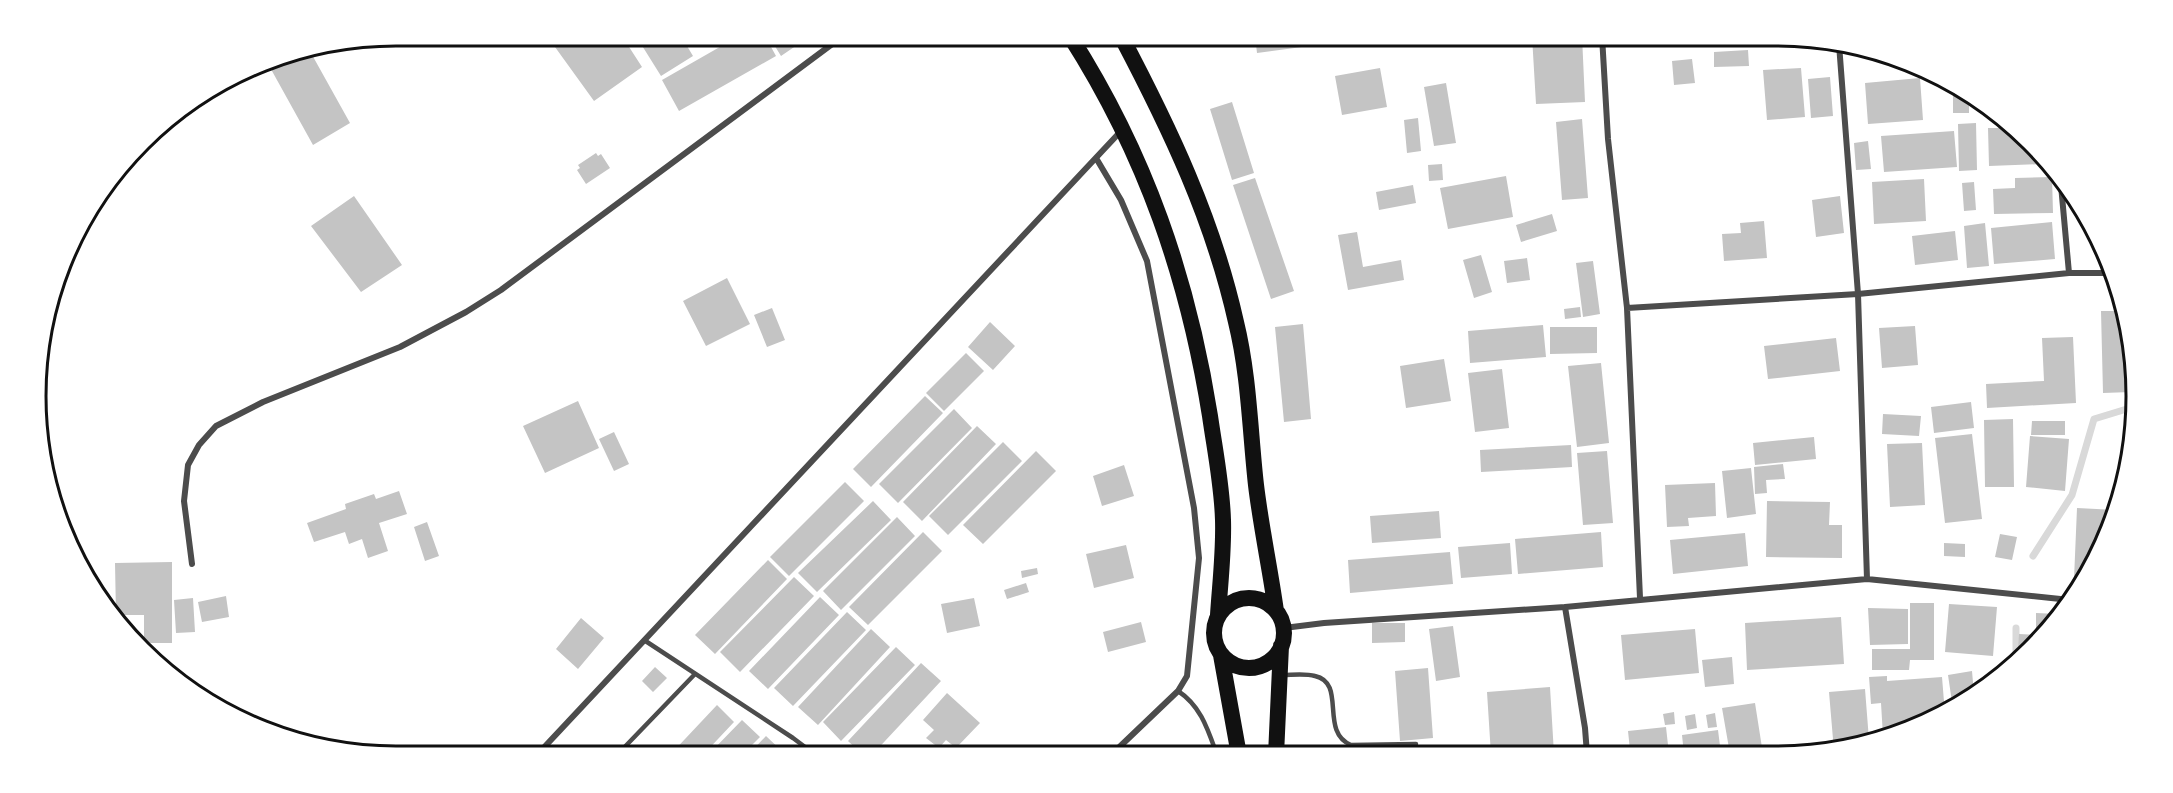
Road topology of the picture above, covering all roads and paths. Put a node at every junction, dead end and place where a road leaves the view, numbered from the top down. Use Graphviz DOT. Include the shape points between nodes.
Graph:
graph roads {
  1 [pos="830,46"];
  2 [pos="1076,46"];
  3 [pos="1126,46"];
  4 [pos="1603,46"];
  5 [pos="1840,52"];
  6 [pos="1122,130"];
  7 [pos="1096,158"];
  8 [pos="2062,194"];
  9 [pos="2069,273"];
  10 [pos="2104,273"];
  11 [pos="1858,294"];
  12 [pos="1627,308"];
  13 [pos="192,564"];
  14 [pos="1867,579"];
  15 [pos="1640,598"];
  16 [pos="2062,599"];
  17 [pos="1565,608"];
  18 [pos="1276,611"];
  19 [pos="1218,615"];
  20 [pos="1284,628"];
  21 [pos="644,640"];
  22 [pos="1281,646"];
  23 [pos="1221,655"];
  24 [pos="695,674"];
  25 [pos="1279,674"];
  26 [pos="1178,691"];
  27 [pos="1416,744"];
  28 [pos="545,746"];
  29 [pos="625,746"];
  30 [pos="803,746"];
  31 [pos="1120,746"];
  32 [pos="1214,746"];
  33 [pos="1237,746"];
  34 [pos="1276,746"];
  35 [pos="1586,746"];
  1 -- 13 [label="street" via="501,291 400,347 262,402 216,426 188,465 184,501"];
  2 -- 6 [label="highway"];
  3 -- 18 [label="highway" via="1193,182 1219,255 1237,324 1263,542"];
  4 -- 12 [label="street" via="1608,139"];
  5 -- 11 [label="street"];
  6 -- 7 [label="street"];
  6 -- 19 [label="highway" via="1158,207 1181,277 1199,352 1223,520"];
  7 -- 21 [label="street"];
  7 -- 26 [label="street" via="1121,200 1147,261 1194,508 1199,558 1190,658 1187,676"];
  8 -- 9 [label="street"];
  9 -- 10 [label="street"];
  9 -- 11 [label="street"];
  11 -- 12 [label="street"];
  11 -- 14 [label="street"];
  12 -- 15 [label="street"];
  14 -- 15 [label="street"];
  14 -- 16 [label="street"];
  15 -- 17 [label="street"];
  17 -- 20 [label="street" via="1324,622"];
  17 -- 35 [label="street"];
  18 -- 19 [label="highway" via="1268,603 1246,597 1235,600"];
  18 -- 20 [label="highway"];
  19 -- 23 [label="highway" via="1213,636"];
  20 -- 22 [label="highway"];
  21 -- 24 [label="lane"];
  21 -- 28 [label="street"];
  22 -- 23 [label="highway" via="1268,662 1248,668"];
  22 -- 25 [label="highway"];
  23 -- 33 [label="highway"];
  24 -- 29 [label="lane"];
  24 -- 30 [label="lane"];
  25 -- 27 [label="lane" via="1315,675 1324,680 1330,687 1336,734 1341,741 1351,745"];
  25 -- 34 [label="highway"];
  26 -- 31 [label="street"];
  26 -- 32 [label="lane" via="1192,700"];
}
